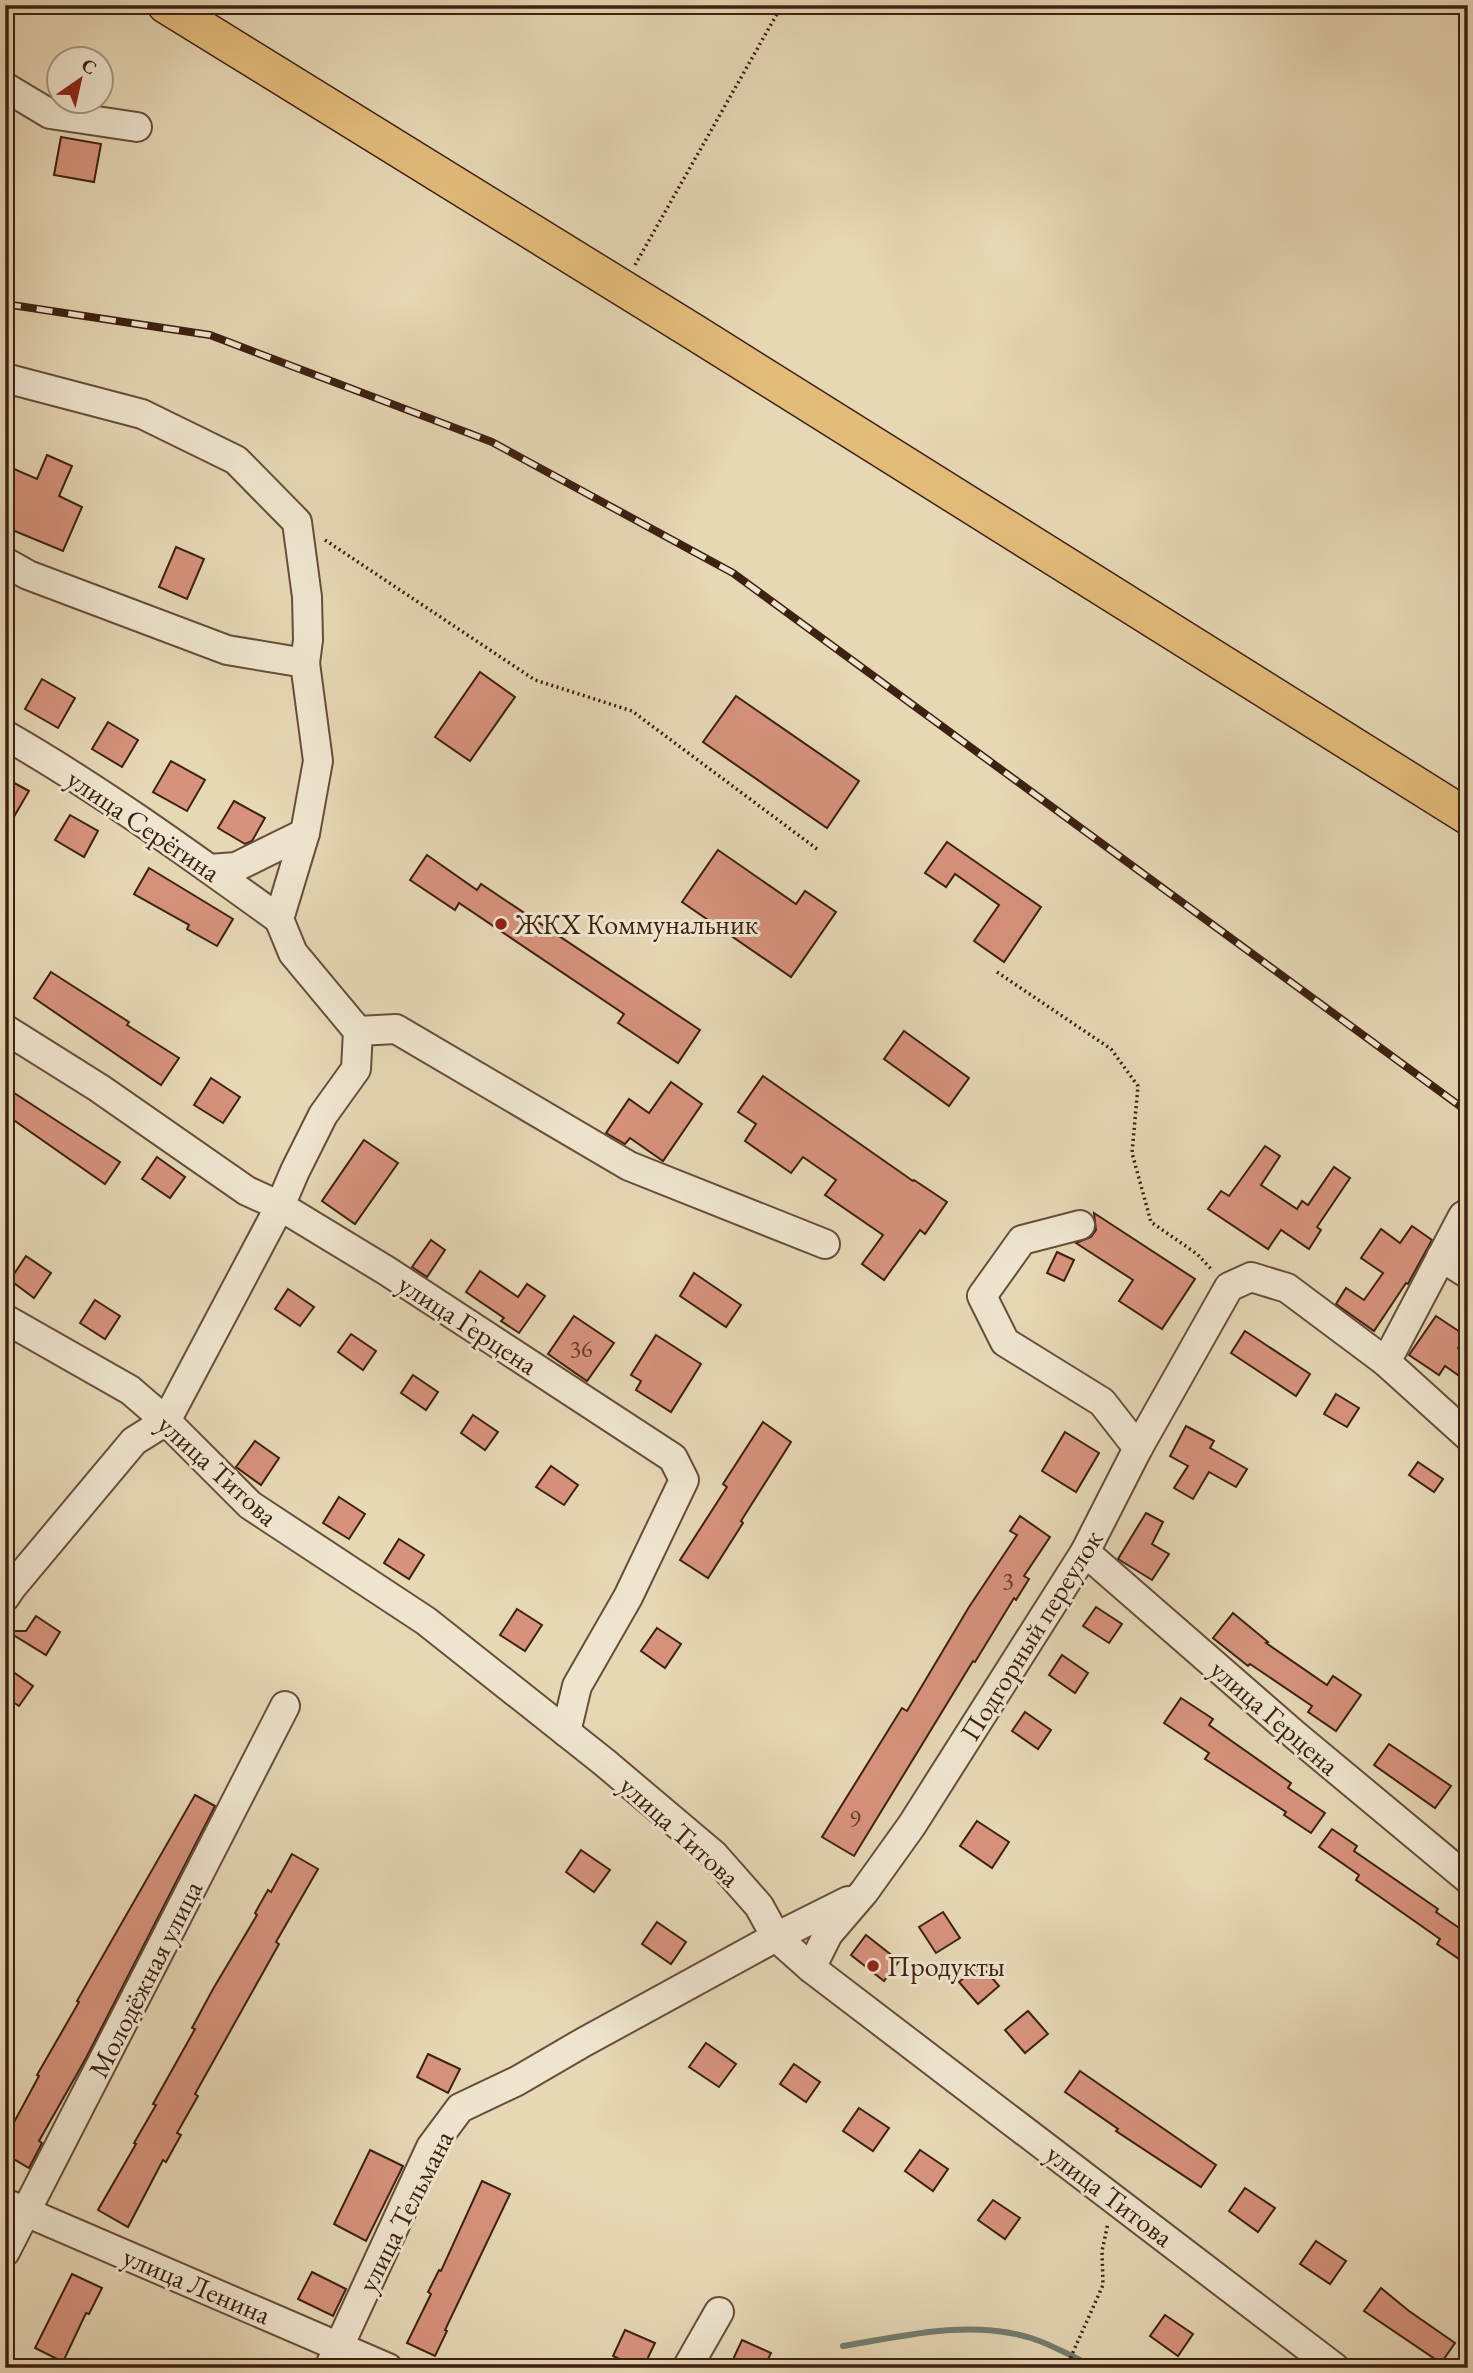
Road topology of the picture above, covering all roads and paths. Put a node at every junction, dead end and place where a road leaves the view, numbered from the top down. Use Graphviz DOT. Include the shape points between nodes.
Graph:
graph roads {
  1 [pos="165,5"];
  2 [pos="782,5"];
  3 [pos="5,87"];
  4 [pos="137,127"];
  5 [pos="622,288"];
  6 [pos="5,378"];
  7 [pos="297,522"];
  8 [pos="17,568"];
  9 [pos="305,663"];
  10 [pos="5,735"];
  11 [pos="1468,817"];
  12 [pos="305,833"];
  13 [pos="817,849"];
  14 [pos="210,869"];
  15 [pos="279,919"];
  16 [pos="997,972"];
  17 [pos="5,1028"];
  18 [pos="358,1031"];
  19 [pos="281,1206"];
  20 [pos="1468,1213"];
  21 [pos="1080,1225"];
  22 [pos="825,1244"];
  23 [pos="1441,1257"];
  24 [pos="1468,1274"];
  25 [pos="1229,1287"];
  26 [pos="5,1319"];
  27 [pos="1386,1362"];
  28 [pos="166,1421"];
  29 [pos="1468,1436"];
  30 [pos="1138,1448"];
  31 [pos="1085,1552"];
  32 [pos="5,1597"];
  33 [pos="285,1706"];
  34 [pos="566,1732"];
  35 [pos="1468,1879"];
  36 [pos="864,1892"];
  37 [pos="776,1937"];
  38 [pos="811,1968"];
  39 [pos="1113,2197"];
  40 [pos="15,2207"];
  41 [pos="5,2252"];
  42 [pos="719,2312"];
  43 [pos="333,2357"];
  44 [pos="388,2368"];
  45 [pos="687,2368"];
  46 [pos="1066,2368"];
  47 [pos="1335,2368"];
  1 -- 5 [label="main road"];
  2 -- 5 [label="path"];
  3 -- 4 [label="street" via="50,114"];
  5 -- 11 [label="main road"];
  6 -- 7 [label="street" via="142,414 236,460"];
  7 -- 9 [label="street" via="307,597"];
  7 -- 13 [label="path" via="536,680 632,711"];
  8 -- 9 [label="street" via="226,650"];
  9 -- 12 [label="street" via="318,761"];
  10 -- 14 [label="street, улица Серёгина"];
  12 -- 14 [label="street" via="236,867"];
  12 -- 15 [label="street"];
  14 -- 15 [label="street, улица Серёгина"];
  15 -- 18 [label="street" via="293,953"];
  16 -- 25 [label="path" via="1118,1058 1138,1086 1132,1153 1151,1222 1197,1254"];
  17 -- 19 [label="street, улица Герцена" via="247,1191"];
  18 -- 19 [label="street" via="356,1069 323,1115"];
  18 -- 22 [label="street" via="396,1029 629,1166"];
  19 -- 28 [label="street"];
  19 -- 34 [label="street, улица Герцена" via="673,1458 684,1480 628,1597 576,1686"];
  20 -- 23 [label="street"];
  21 -- 30 [label="street" via="1022,1240 982,1296 1005,1342 1102,1402"];
  23 -- 24 [label="street"];
  23 -- 27 [label="street"];
  25 -- 27 [label="street" via="1251,1277 1287,1288"];
  25 -- 30 [label="street, Подгорный переулок"];
  26 -- 28 [label="street, улица Титова" via="130,1390"];
  27 -- 29 [label="street"];
  28 -- 32 [label="street" via="134,1441"];
  28 -- 34 [label="street, улица Титова" via="250,1505 426,1621"];
  30 -- 31 [label="street, Подгорный переулок"];
  31 -- 35 [label="street, улица Герцена"];
  31 -- 36 [label="street, Подгорный переулок" via="912,1825"];
  33 -- 40 [label="street, Молодёжная улица"];
  34 -- 37 [label="street, улица Титова" via="714,1855 759,1906"];
  36 -- 37 [label="street, улица Тельмана"];
  36 -- 38 [label="street, Подгорный переулок" via="828,1934"];
  37 -- 38 [label="street, улица Титова"];
  37 -- 43 [label="street, улица Тельмана" via="460,2108 431,2147"];
  38 -- 39 [label="street, улица Титова"];
  39 -- 46 [label="path" via="1102,2251 1103,2285"];
  39 -- 47 [label="street, улица Титова"];
  40 -- 41 [label="street, Молодёжная улица"];
  40 -- 43 [label="street, улица Ленина"];
  42 -- 45 [label="street"];
  43 -- 44 [label="street, улица Ленина"];
}
